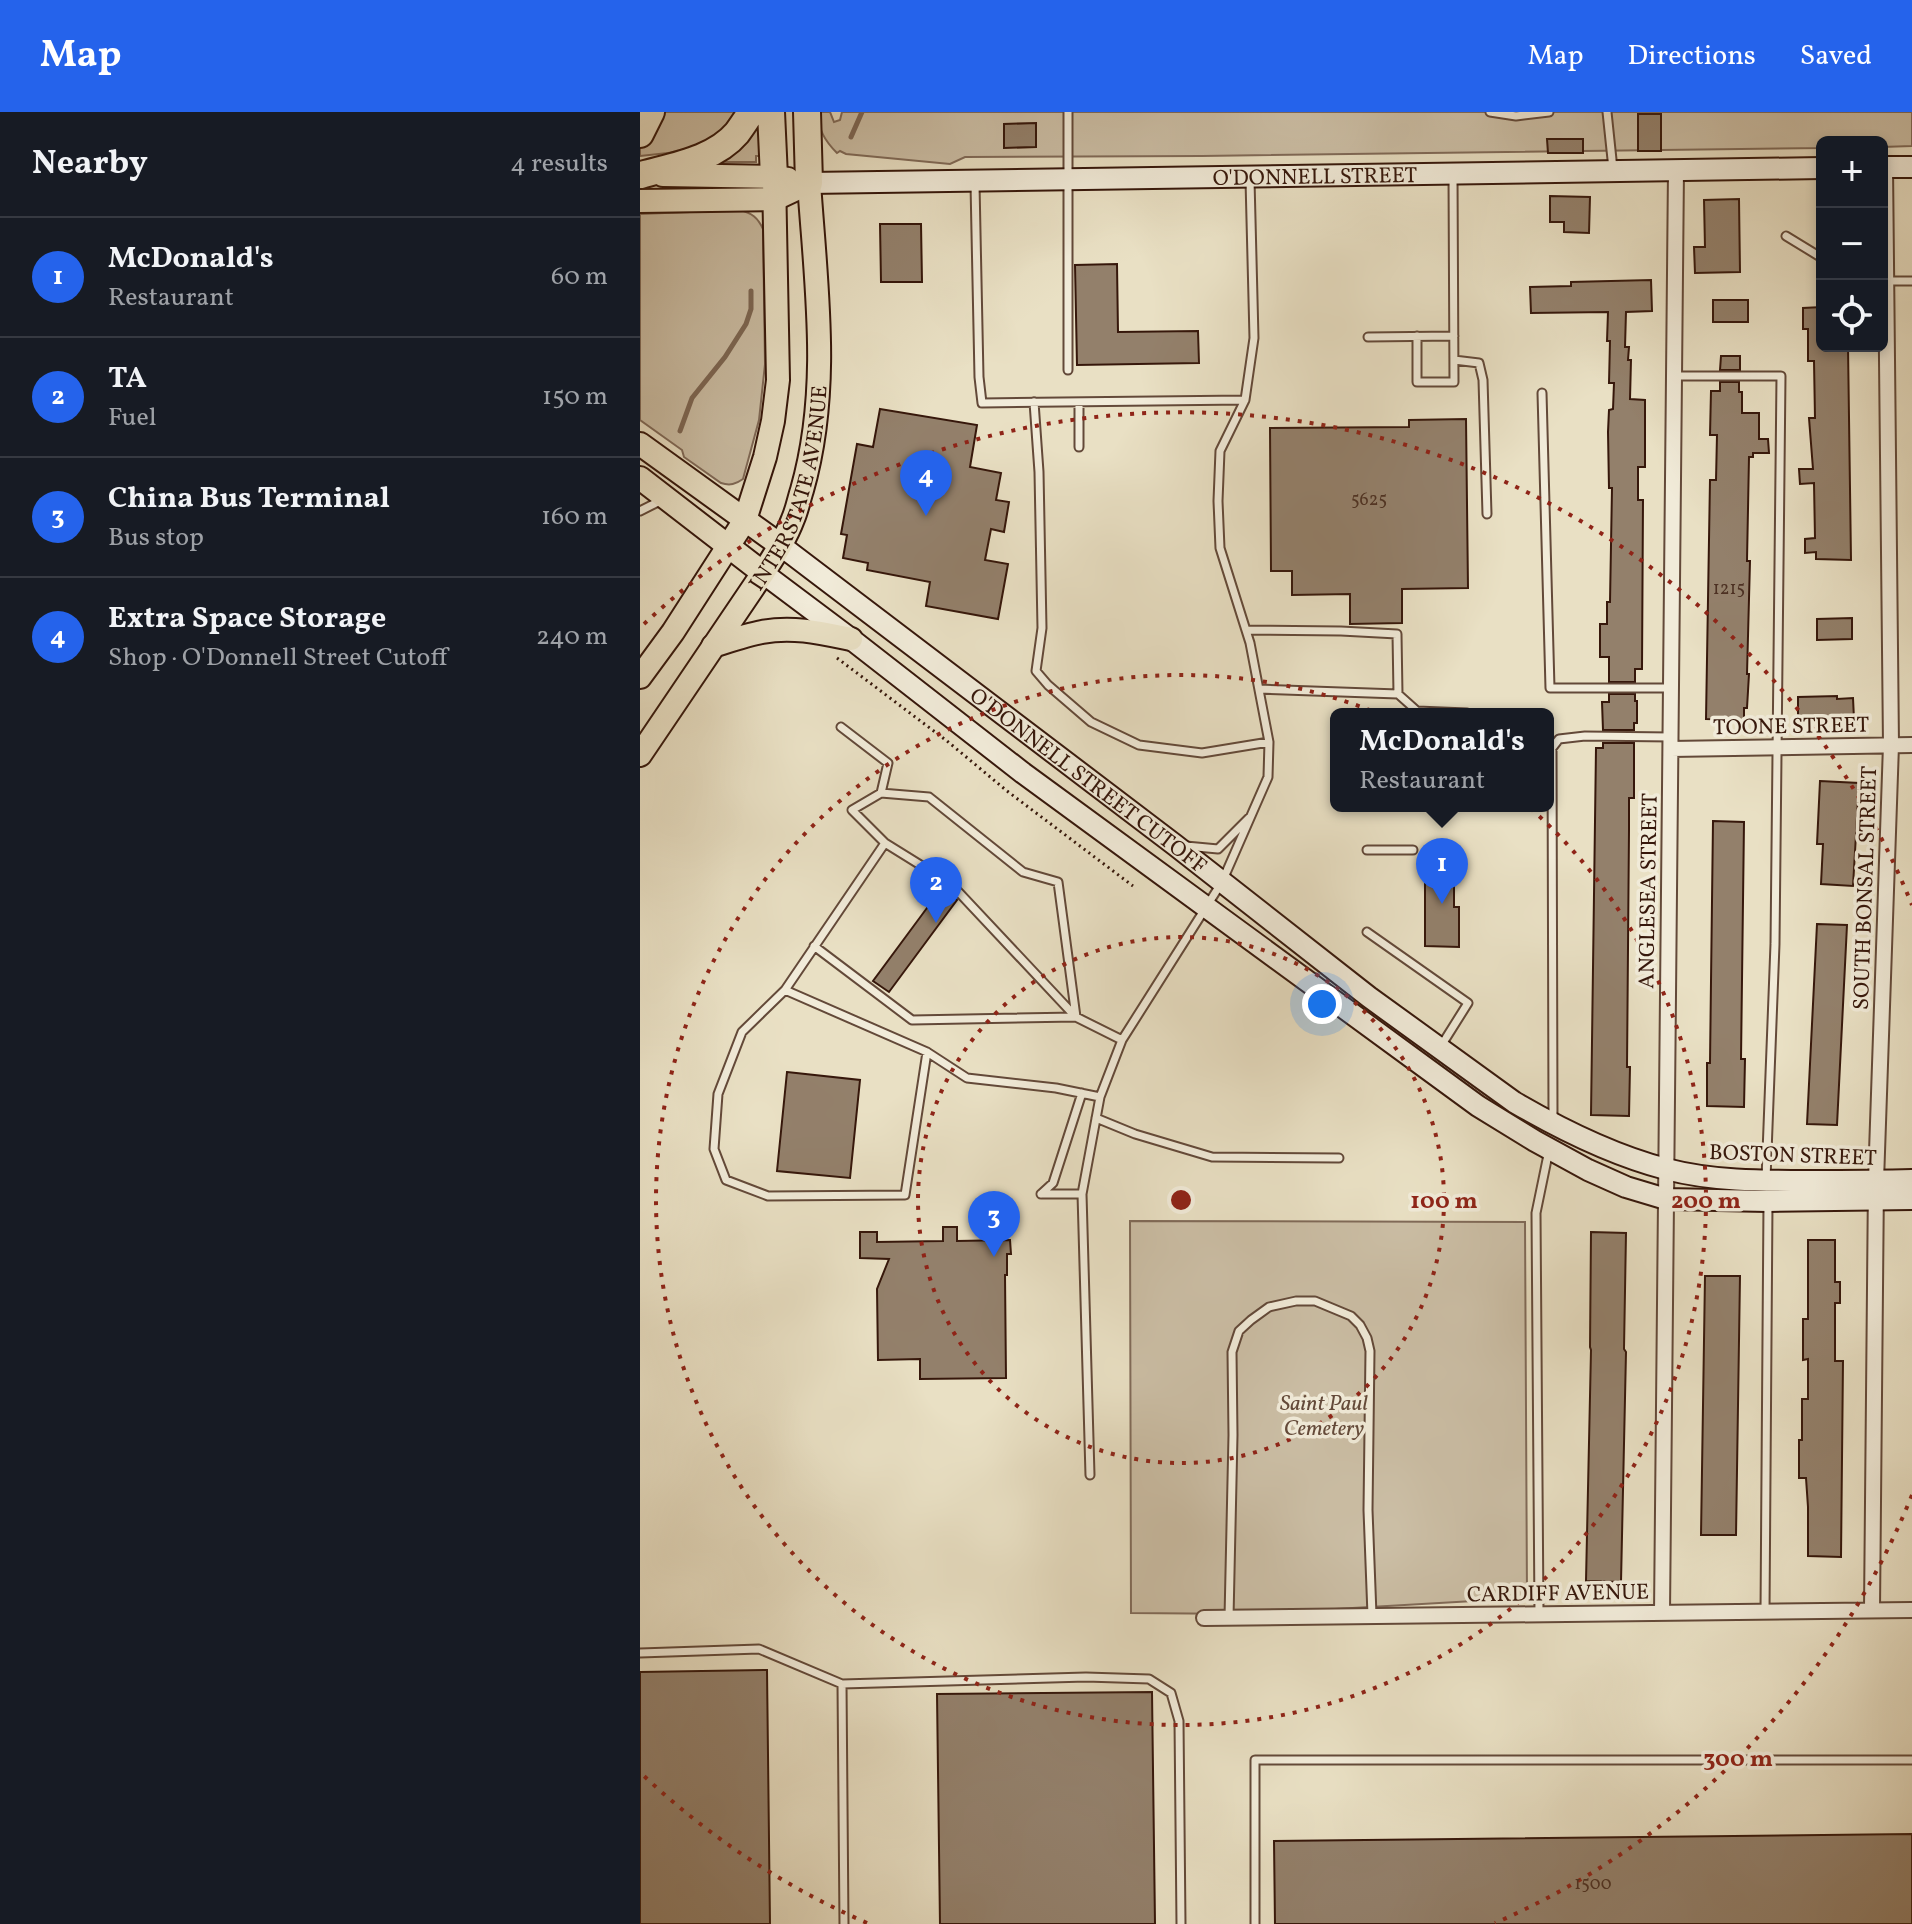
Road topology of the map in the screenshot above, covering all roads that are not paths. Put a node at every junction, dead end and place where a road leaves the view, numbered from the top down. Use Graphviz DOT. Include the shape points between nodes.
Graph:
graph roads {
  1 [pos="651,112"];
  2 [pos="751,112"];
  3 [pos="771,112"];
  4 [pos="807,112"];
  5 [pos="1068,112"];
  6 [pos="1490,112"];
  7 [pos="1549,112"];
  8 [pos="1607,112"];
  9 [pos="640,134"];
  10 [pos="1888,167"];
  11 [pos="1912,167"];
  12 [pos="1816,168"];
  13 [pos="1676,170"];
  14 [pos="1614,171"];
  15 [pos="1453,174"];
  16 [pos="640,175"];
  17 [pos="1250,177"];
  18 [pos="1068,180"];
  19 [pos="975,182"];
  20 [pos="809,183"];
  21 [pos="775,188"];
  22 [pos="640,201"];
  23 [pos="1884,208"];
  24 [pos="1786,236"];
  25 [pos="1816,254"];
  26 [pos="1884,280"];
  27 [pos="1888,281"];
  28 [pos="1912,281"];
  29 [pos="1417,336"];
  30 [pos="1454,336"];
  31 [pos="1368,337"];
  32 [pos="1885,352"];
  33 [pos="1454,360"];
  34 [pos="1068,370"];
  35 [pos="1674,376"];
  36 [pos="1542,393"];
  37 [pos="1245,400"];
  38 [pos="1034,402"];
  39 [pos="1079,402"];
  40 [pos="640,444"];
  41 [pos="1079,447"];
  42 [pos="640,478"];
  43 [pos="666,499"];
  44 [pos="640,511"];
  45 [pos="1487,514"];
  46 [pos="745,520"];
  47 [pos="780,545"];
  48 [pos="728,547"];
  49 [pos="763,573"];
  50 [pos="1247,630"];
  51 [pos="851,639"];
  52 [pos="713,646"];
  53 [pos="640,677"];
  54 [pos="1671,688"];
  55 [pos="1259,689"];
  56 [pos="1398,694"];
  57 [pos="1414,708"];
  58 [pos="841,727"];
  59 [pos="1269,742"];
  60 [pos="1671,743"];
  61 [pos="1554,745"];
  62 [pos="1891,745"];
  63 [pos="1912,745"];
  64 [pos="1778,747"];
  65 [pos="640,755"];
  66 [pos="881,793"];
  67 [pos="1553,812"];
  68 [pos="1253,813"];
  69 [pos="885,843"];
  70 [pos="1175,845"];
  71 [pos="1367,850"];
  72 [pos="1413,850"];
  73 [pos="1222,882"];
  74 [pos="1206,907"];
  75 [pos="1367,932"];
  76 [pos="814,946"];
  77 [pos="785,990"];
  78 [pos="1076,1017"];
  79 [pos="1122,1040"];
  80 [pos="1439,1048"];
  81 [pos="927,1052"];
  82 [pos="1082,1093"];
  83 [pos="1100,1097"];
  84 [pos="1096,1118"];
  85 [pos="1546,1120"];
  86 [pos="1542,1144"];
  87 [pos="1339,1158"];
  88 [pos="1667,1169"];
  89 [pos="1912,1180"];
  90 [pos="1876,1190"];
  91 [pos="1767,1191"];
  92 [pos="1082,1194"];
  93 [pos="1666,1199"];
  94 [pos="1912,1199"];
  95 [pos="1090,1475"];
  96 [pos="1872,1610"];
  97 [pos="1912,1610"];
  98 [pos="1765,1611"];
  99 [pos="1662,1613"];
  100 [pos="1539,1614"];
  101 [pos="1372,1616"];
  102 [pos="1204,1618"];
  103 [pos="1229,1618"];
  104 [pos="640,1653"];
  105 [pos="842,1684"];
  106 [pos="1912,1760"];
  107 [pos="844,1924"];
  108 [pos="1181,1924"];
  109 [pos="1255,1924"];
  1 -- 9 [label="highway"];
  2 -- 16 [label="highway" via="736,134 714,151"];
  3 -- 21 [label="highway"];
  4 -- 20 [label="highway"];
  5 -- 18 [label="lane"];
  6 -- 7 [label="lane"];
  8 -- 14 [label="lane"];
  10 -- 11 [label="main road"];
  12 -- 13 [label="main road, O'DONNELL STREET"];
  13 -- 14 [label="main road, O'DONNELL STREET"];
  13 -- 35 [label="street, ANGLESEA STREET"];
  14 -- 15 [label="main road, O'DONNELL STREET"];
  15 -- 17 [label="main road, O'DONNELL STREET"];
  15 -- 30 [label="lane"];
  16 -- 21 [label="main road, O'DONNELL STREET"];
  17 -- 18 [label="main road, O'DONNELL STREET"];
  17 -- 37 [label="lane" via="1254,338"];
  18 -- 19 [label="main road, O'DONNELL STREET"];
  18 -- 34 [label="lane"];
  19 -- 20 [label="main road, O'DONNELL STREET"];
  19 -- 38 [label="lane" via="982,403"];
  20 -- 21 [label="main road, O'DONNELL STREET"];
  20 -- 47 [label="main road, INTERSTATE AVENUE" via="819,398 808,470"];
  21 -- 22 [label="main road, O'DONNELL STREET"];
  21 -- 46 [label="main road, INTERSTATE AVENUE" via="778,380 765,457"];
  23 -- 26 [label="street, SOUTH BONSAL STREET"];
  24 -- 25 [label="lane"];
  27 -- 28 [label="lane"];
  29 -- 30 [label="lane"];
  29 -- 31 [label="lane"];
  29 -- 33 [label="lane" via="1417,382 1454,382"];
  30 -- 33 [label="lane"];
  32 -- 62 [label="street, SOUTH BONSAL STREET"];
  33 -- 45 [label="lane" via="1479,363 1483,380"];
  35 -- 54 [label="street, ANGLESEA STREET"];
  35 -- 64 [label="lane" via="1781,376"];
  36 -- 54 [label="lane" via="1550,688"];
  37 -- 39 [label="lane"];
  37 -- 50 [label="lane" via="1220,451 1218,501 1220,548"];
  38 -- 39 [label="lane"];
  38 -- 59 [label="lane" via="1042,628 1036,671 1091,722 1139,745 1202,753"];
  39 -- 41 [label="lane"];
  40 -- 46 [label="main road, O'DONNELL STREET CUTOFF"];
  42 -- 43 [label="main road, O'DONNELL STREET CUTOFF"];
  43 -- 44 [label="lane"];
  43 -- 48 [label="main road, O'DONNELL STREET CUTOFF"];
  46 -- 47 [label="main road, O'DONNELL STREET CUTOFF"];
  46 -- 48 [label="main road, INTERSTATE AVENUE"];
  47 -- 49 [label="main road, INTERSTATE AVENUE"];
  47 -- 70 [label="main road, O'DONNELL STREET CUTOFF"];
  48 -- 49 [label="main road, O'DONNELL STREET CUTOFF"];
  48 -- 53 [label="main road, INTERSTATE AVENUE"];
  49 -- 51 [label="main road, O'DONNELL STREET CUTOFF"];
  49 -- 52 [label="main road, INTERSTATE AVENUE"];
  50 -- 55 [label="lane"];
  50 -- 56 [label="lane" via="1397,634"];
  51 -- 52 [label="main road" via="786,630"];
  51 -- 74 [label="main road, O'DONNELL STREET CUTOFF"];
  52 -- 65 [label="main road, INTERSTATE AVENUE"];
  54 -- 60 [label="street, ANGLESEA STREET"];
  55 -- 56 [label="lane"];
  55 -- 59 [label="lane"];
  56 -- 57 [label="lane"];
  58 -- 66 [label="lane" via="888,763"];
  59 -- 68 [label="lane" via="1268,777"];
  60 -- 61 [label="lane" via="1585,736 1559,739"];
  60 -- 64 [label="street, TOONE STREET"];
  60 -- 88 [label="street, ANGLESEA STREET"];
  62 -- 63 [label="street, TOONE STREET"];
  62 -- 64 [label="street, TOONE STREET"];
  62 -- 90 [label="street, SOUTH BONSAL STREET"];
  64 -- 91 [label="lane"];
  66 -- 69 [label="lane" via="852,810"];
  66 -- 78 [label="lane" via="929,797 1023,872 1058,882"];
  67 -- 85 [label="lane" via="1555,1080"];
  68 -- 70 [label="lane" via="1218,849"];
  68 -- 73 [label="lane"];
  69 -- 76 [label="lane"];
  69 -- 78 [label="lane" via="951,884"];
  70 -- 73 [label="main road, O'DONNELL STREET CUTOFF"];
  71 -- 72 [label="lane"];
  73 -- 74 [label="lane"];
  73 -- 80 [label="main road, O'DONNELL STREET CUTOFF"];
  74 -- 79 [label="lane"];
  74 -- 86 [label="main road, O'DONNELL STREET CUTOFF" via="1478,1106"];
  75 -- 80 [label="lane" via="1468,1003"];
  76 -- 77 [label="lane"];
  76 -- 78 [label="lane" via="912,1020"];
  77 -- 81 [label="lane"];
  77 -- 81 [label="lane" via="742,1032 718,1094 714,1149 726,1180 768,1196 905,1195"];
  78 -- 79 [label="lane"];
  79 -- 83 [label="lane"];
  80 -- 85 [label="main road, O'DONNELL STREET CUTOFF"];
  81 -- 82 [label="lane" via="967,1078"];
  82 -- 83 [label="lane"];
  82 -- 92 [label="lane" via="1053,1183 1041,1194"];
  83 -- 84 [label="lane"];
  84 -- 87 [label="lane" via="1212,1157"];
  84 -- 92 [label="lane"];
  85 -- 88 [label="main road, BOSTON STREET"];
  86 -- 93 [label="main road, BOSTON STREET" via="1626,1187"];
  86 -- 100 [label="lane" via="1536,1213"];
  88 -- 91 [label="main road, BOSTON STREET"];
  88 -- 93 [label="street, ANGLESEA STREET"];
  89 -- 90 [label="main road, BOSTON STREET"];
  90 -- 91 [label="main road, BOSTON STREET"];
  90 -- 94 [label="main road, BOSTON STREET"];
  90 -- 96 [label="street, SOUTH BONSAL STREET"];
  91 -- 93 [label="main road, BOSTON STREET"];
  91 -- 98 [label="lane"];
  92 -- 95 [label="lane"];
  93 -- 99 [label="street, ANGLESEA STREET"];
  96 -- 97 [label="street, CARDIFF AVENUE"];
  96 -- 98 [label="street, CARDIFF AVENUE"];
  98 -- 99 [label="street, CARDIFF AVENUE"];
  99 -- 100 [label="street, CARDIFF AVENUE"];
  100 -- 101 [label="street, CARDIFF AVENUE"];
  101 -- 103 [label="street, CARDIFF AVENUE"];
  101 -- 103 [label="lane" via="1367,1338 1351,1316 1315,1301 1296,1301 1269,1307 1251,1320 1239,1331 1232,1352"];
  102 -- 103 [label="street, CARDIFF AVENUE"];
  104 -- 105 [label="lane" via="759,1649"];
  105 -- 107 [label="lane"];
  105 -- 108 [label="lane" via="1134,1678 1149,1679 1171,1693 1179,1721"];
  106 -- 109 [label="lane" via="1255,1760"];
}
